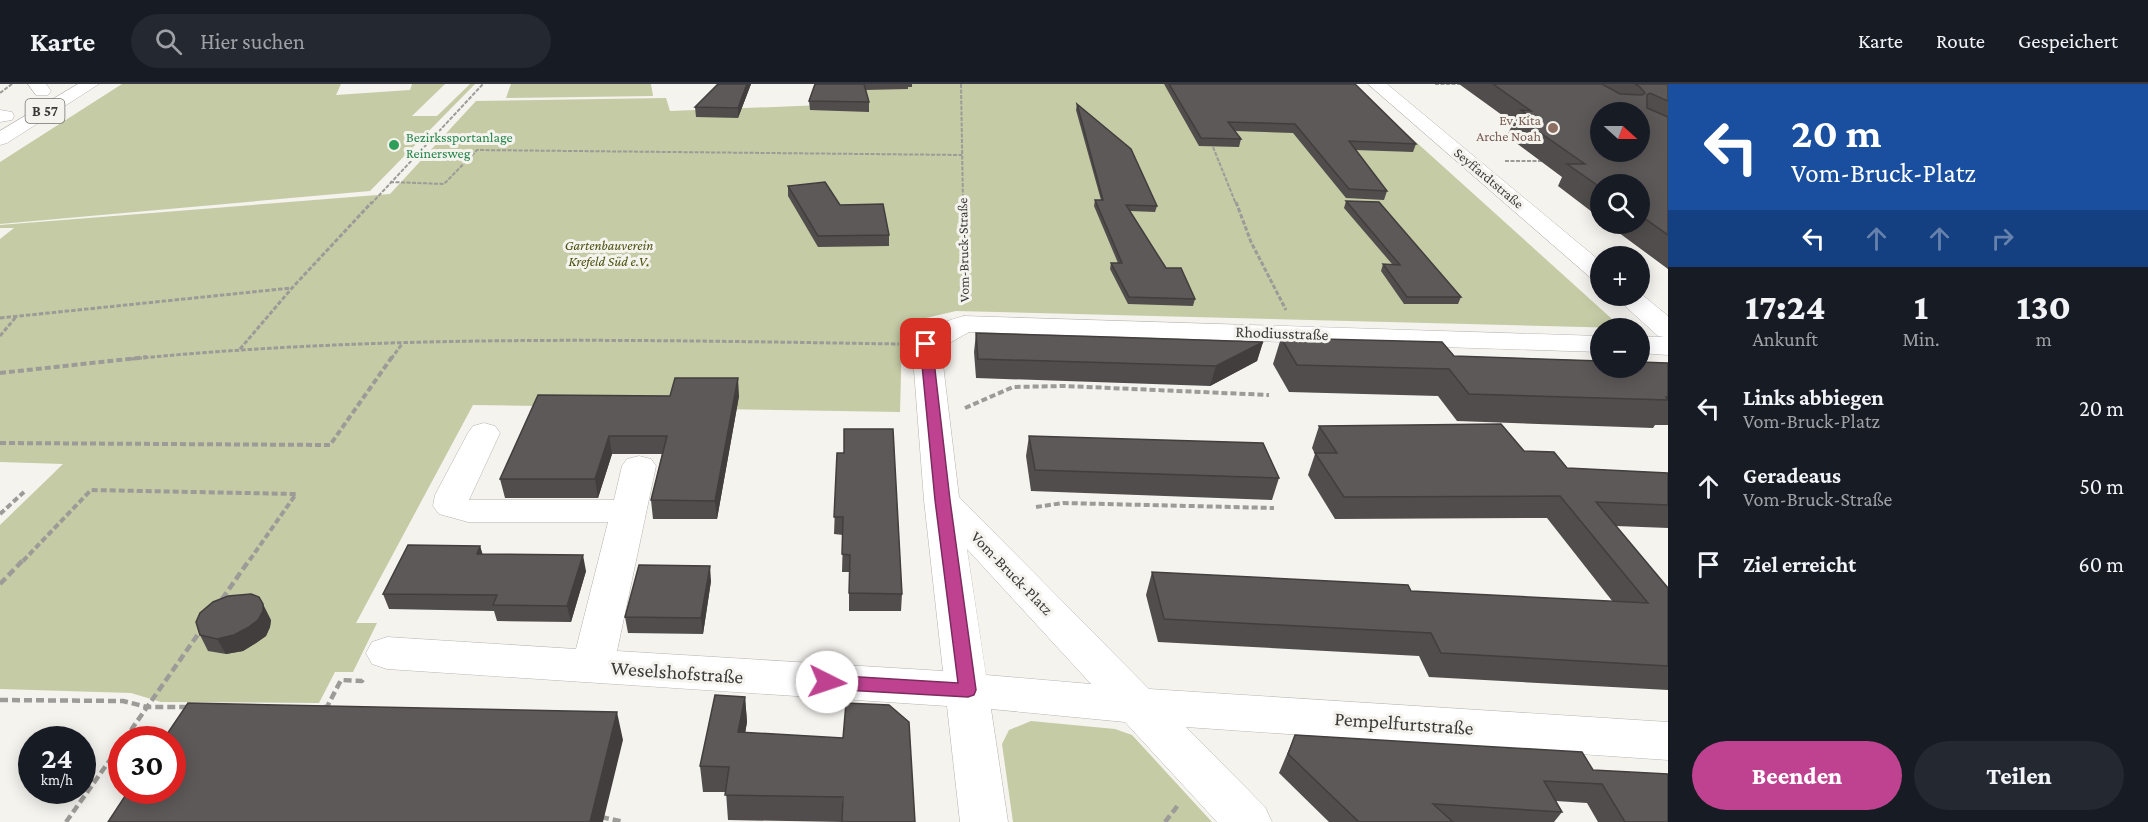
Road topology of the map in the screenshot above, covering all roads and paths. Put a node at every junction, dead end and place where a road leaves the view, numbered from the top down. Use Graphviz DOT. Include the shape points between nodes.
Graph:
graph roads {
  1 [pos="13,84"];
  2 [pos="90,84"];
  3 [pos="483,84"];
  4 [pos="962,84"];
  5 [pos="1377,84"];
  6 [pos="1435,84"];
  7 [pos="1471,85"];
  8 [pos="45,86"];
  9 [pos="0,93"];
  10 [pos="2,117"];
  11 [pos="1207,132"];
  12 [pos="0,139"];
  13 [pos="962,155"];
  14 [pos="1468,160"];
  15 [pos="1556,161"];
  16 [pos="390,182"];
  17 [pos="1590,264"];
  18 [pos="292,288"];
  19 [pos="1639,306"];
  20 [pos="17,316"];
  21 [pos="0,318"];
  22 [pos="964,324"];
  23 [pos="1668,330"];
  24 [pos="1298,334"];
  25 [pos="0,336"];
  26 [pos="402,344"];
  27 [pos="926,344"];
  28 [pos="1590,344"];
  29 [pos="1650,345"];
  30 [pos="1668,346"];
  31 [pos="240,350"];
  32 [pos="0,373"];
  33 [pos="1269,395"];
  34 [pos="934,420"];
  35 [pos="484,433"];
  36 [pos="0,443"];
  37 [pos="639,466"];
  38 [pos="24,492"];
  39 [pos="942,500"];
  40 [pos="1036,507"];
  41 [pos="1274,508"];
  42 [pos="629,512"];
  43 [pos="0,514"];
  44 [pos="0,584"];
  45 [pos="222,600"];
  46 [pos="208,620"];
  47 [pos="387,653"];
  48 [pos="593,667"];
  49 [pos="968,690"];
  50 [pos="0,700"];
  51 [pos="1139,706"];
  52 [pos="147,707"];
  53 [pos="195,707"];
  54 [pos="315,707"];
  55 [pos="134,726"];
  56 [pos="1668,741"];
  57 [pos="108,763"];
  58 [pos="594,815"];
  59 [pos="66,822"];
  60 [pos="624,822"];
  61 [pos="984,822"];
  62 [pos="1248,822"];
  1 -- 9 [label="path"];
  2 -- 12 [label="street, B 57"];
  3 -- 16 [label="path"];
  4 -- 13 [label="path, Vom-Bruck-Straße"];
  5 -- 14 [label="street, Seyffardtstraße"];
  6 -- 7 [label="path"];
  8 -- 10 [label="street, B 57"];
  11 -- 24 [label="path" via="1251,242"];
  13 -- 16 [label="path" via="477,150 444,184"];
  13 -- 22 [label="path, Vom-Bruck-Straße"];
  14 -- 15 [label="path"];
  14 -- 17 [label="street, Seyffardtstraße"];
  16 -- 18 [label="path"];
  18 -- 20 [label="path"];
  18 -- 31 [label="path"];
  19 -- 23 [label="street"];
  20 -- 21 [label="path"];
  20 -- 25 [label="path"];
  22 -- 24 [label="street, Rhodiusstraße"];
  22 -- 27 [label="street, Vom-Bruck-Straße"];
  24 -- 28 [label="street, Rhodiusstraße"];
  26 -- 27 [label="path" via="635,340"];
  26 -- 31 [label="path"];
  26 -- 36 [label="path" via="330,445"];
  27 -- 34 [label="street"];
  29 -- 30 [label="street"];
  31 -- 32 [label="path"];
  33 -- 34 [label="path" via="1013,387"];
  34 -- 39 [label="street"];
  35 -- 42 [label="street" via="452,495 451,506 468,511"];
  37 -- 42 [label="street"];
  38 -- 43 [label="path"];
  39 -- 49 [label="street, Vom-Bruck-Platz"];
  39 -- 51 [label="street, Vom-Bruck-Platz"];
  40 -- 41 [label="path" via="1063,503"];
  42 -- 48 [label="street"];
  44 -- 45 [label="path" via="91,490 296,494"];
  46 -- 52 [label="path"];
  47 -- 48 [label="street, Weselshofstraße"];
  47 -- 54 [label="path" via="362,681 341,680 327,707"];
  48 -- 49 [label="street, Weselshofstraße"];
  49 -- 51 [label="street"];
  49 -- 61 [label="street, Vom-Bruck-Platz"];
  50 -- 52 [label="path" via="123,701"];
  51 -- 56 [label="street, Pempelfurtstraße"];
  51 -- 62 [label="street, Vom-Bruck-Platz"];
  52 -- 53 [label="path"];
  52 -- 55 [label="path"];
  57 -- 59 [label="path"];
  58 -- 60 [label="path"];
}
